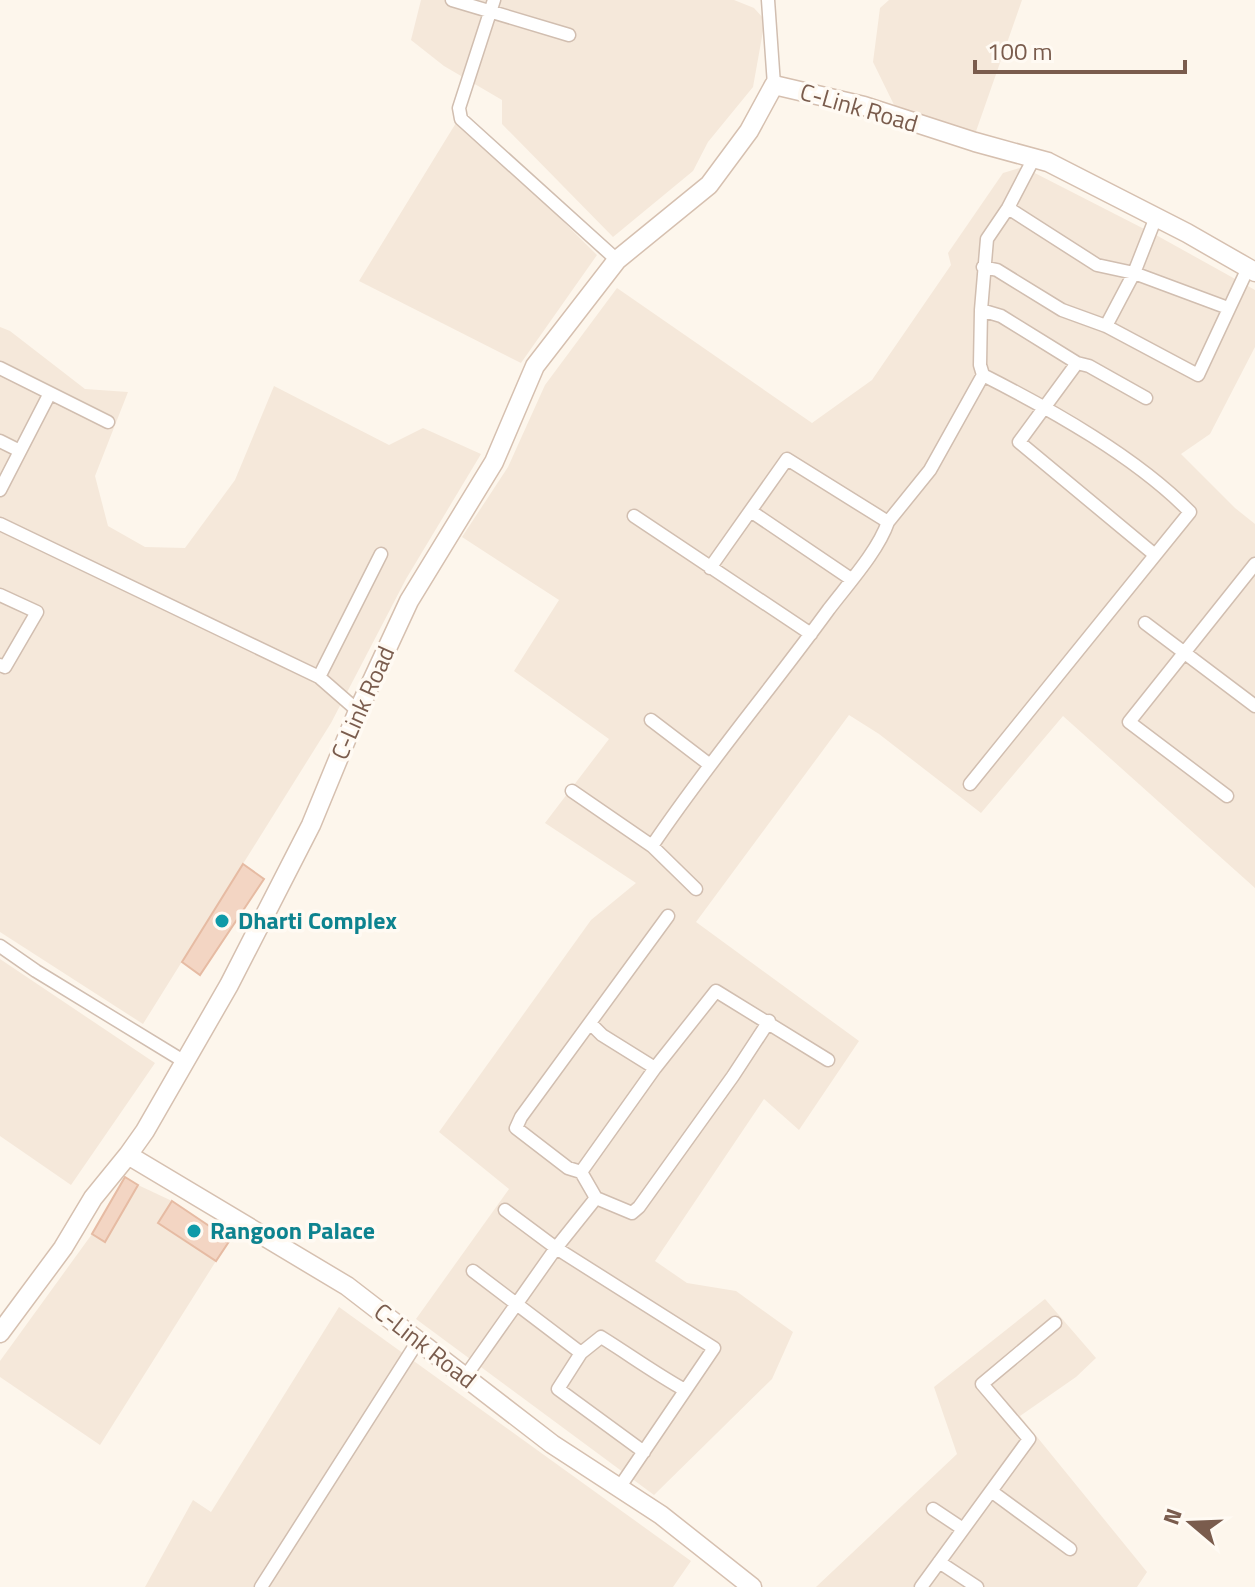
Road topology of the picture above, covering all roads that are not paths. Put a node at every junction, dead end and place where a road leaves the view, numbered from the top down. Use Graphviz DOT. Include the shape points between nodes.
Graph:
graph roads {
  1 [pos="452,0"];
  2 [pos="768,0"];
  3 [pos="493,6"];
  4 [pos="569,35"];
  5 [pos="774,85"];
  6 [pos="1034,158"];
  7 [pos="1008,208"];
  8 [pos="1156,217"];
  9 [pos="617,260"];
  10 [pos="983,267"];
  11 [pos="1252,270"];
  12 [pos="1134,273"];
  13 [pos="1228,308"];
  14 [pos="981,310"];
  15 [pos="1106,326"];
  16 [pos="1077,363"];
  17 [pos="0,368"];
  18 [pos="983,375"];
  19 [pos="50,393"];
  20 [pos="1146,398"];
  21 [pos="1046,407"];
  22 [pos="108,422"];
  23 [pos="0,441"];
  24 [pos="20,451"];
  25 [pos="0,490"];
  26 [pos="752,512"];
  27 [pos="634,516"];
  28 [pos="888,522"];
  29 [pos="0,524"];
  30 [pos="381,554"];
  31 [pos="1155,555"];
  32 [pos="1255,564"];
  33 [pos="710,568"];
  34 [pos="851,579"];
  35 [pos="0,595"];
  36 [pos="1145,623"];
  37 [pos="811,634"];
  38 [pos="1184,653"];
  39 [pos="2,668"];
  40 [pos="319,677"];
  41 [pos="1255,706"];
  42 [pos="358,711"];
  43 [pos="651,720"];
  44 [pos="710,765"];
  45 [pos="970,784"];
  46 [pos="572,791"];
  47 [pos="1227,796"];
  48 [pos="652,846"];
  49 [pos="696,889"];
  50 [pos="668,916"];
  51 [pos="0,946"];
  52 [pos="769,1021"];
  53 [pos="590,1023"];
  54 [pos="828,1060"];
  55 [pos="185,1062"];
  56 [pos="655,1068"];
  57 [pos="128,1155"];
  58 [pos="581,1172"];
  59 [pos="596,1198"];
  60 [pos="505,1210"];
  61 [pos="556,1248"];
  62 [pos="473,1271"];
  63 [pos="516,1305"];
  64 [pos="1055,1323"];
  65 [pos="0,1333"];
  66 [pos="418,1341"];
  67 [pos="581,1353"];
  68 [pos="465,1377"];
  69 [pos="685,1390"];
  70 [pos="644,1452"];
  71 [pos="619,1488"];
  72 [pos="991,1491"];
  73 [pos="933,1509"];
  74 [pos="963,1529"];
  75 [pos="1070,1549"];
  76 [pos="939,1562"];
  77 [pos="261,1587"];
  78 [pos="752,1587"];
  79 [pos="921,1587"];
  80 [pos="977,1587"];
  1 -- 3 [label="street"];
  2 -- 5 [label="street"];
  3 -- 4 [label="street"];
  3 -- 9 [label="street" via="459,108 461,119"];
  5 -- 6 [label="street, C-Link Road" via="864,106"];
  5 -- 9 [label="street, C-Link Road" via="749,131 709,185"];
  6 -- 7 [label="street"];
  6 -- 8 [label="street, C-Link Road"];
  7 -- 10 [label="street" via="987,239"];
  7 -- 12 [label="street" via="1097,265"];
  8 -- 11 [label="street, C-Link Road"];
  8 -- 12 [label="street"];
  9 -- 42 [label="street, C-Link Road" via="535,366 494,462 409,601"];
  10 -- 14 [label="street"];
  10 -- 15 [label="street" via="997,270 1062,310"];
  11 -- 13 [label="street"];
  12 -- 13 [label="street"];
  12 -- 15 [label="street"];
  13 -- 15 [label="street" via="1198,375"];
  14 -- 16 [label="street" via="1001,316"];
  14 -- 18 [label="street"];
  16 -- 20 [label="street"];
  16 -- 21 [label="street"];
  17 -- 19 [label="street"];
  18 -- 21 [label="street"];
  18 -- 28 [label="street" via="930,470"];
  19 -- 22 [label="street"];
  19 -- 24 [label="street"];
  21 -- 31 [label="street" via="1019,442"];
  21 -- 31 [label="street" via="1165,487 1190,512"];
  23 -- 24 [label="street"];
  24 -- 25 [label="street"];
  26 -- 28 [label="street" via="787,459"];
  26 -- 33 [label="street"];
  26 -- 34 [label="street"];
  27 -- 33 [label="street"];
  28 -- 34 [label="street"];
  29 -- 40 [label="street"];
  30 -- 40 [label="street"];
  31 -- 45 [label="street"];
  32 -- 38 [label="street"];
  33 -- 37 [label="street"];
  34 -- 37 [label="street"];
  35 -- 39 [label="street" via="37,612"];
  36 -- 38 [label="street"];
  37 -- 44 [label="street"];
  38 -- 41 [label="street"];
  38 -- 47 [label="street" via="1129,722"];
  40 -- 42 [label="street"];
  42 -- 55 [label="street, C-Link Road" via="311,825"];
  43 -- 44 [label="street"];
  44 -- 48 [label="street"];
  46 -- 48 [label="street"];
  48 -- 49 [label="street"];
  50 -- 53 [label="street"];
  51 -- 55 [label="street"];
  52 -- 54 [label="street"];
  52 -- 56 [label="street" via="716,991"];
  52 -- 59 [label="street" via="639,1207 632,1213"];
  53 -- 56 [label="street"];
  53 -- 58 [label="street" via="516,1128"];
  55 -- 57 [label="street, C-Link Road"];
  56 -- 58 [label="street"];
  57 -- 65 [label="street"];
  57 -- 66 [label="street, C-Link Road" via="347,1286"];
  58 -- 59 [label="street"];
  59 -- 61 [label="street"];
  60 -- 61 [label="street"];
  61 -- 63 [label="street"];
  61 -- 69 [label="street" via="714,1348"];
  62 -- 63 [label="street"];
  63 -- 67 [label="street"];
  63 -- 68 [label="street"];
  64 -- 72 [label="street" via="982,1384 1029,1439"];
  66 -- 68 [label="street, C-Link Road"];
  66 -- 77 [label="street"];
  67 -- 69 [label="street" via="601,1337"];
  67 -- 70 [label="street" via="558,1389"];
  68 -- 71 [label="street, C-Link Road"];
  69 -- 70 [label="street"];
  70 -- 71 [label="street"];
  71 -- 78 [label="street, C-Link Road"];
  72 -- 74 [label="street"];
  72 -- 75 [label="street"];
  73 -- 74 [label="street"];
  74 -- 76 [label="street"];
  76 -- 79 [label="street"];
  76 -- 80 [label="street"];
}
